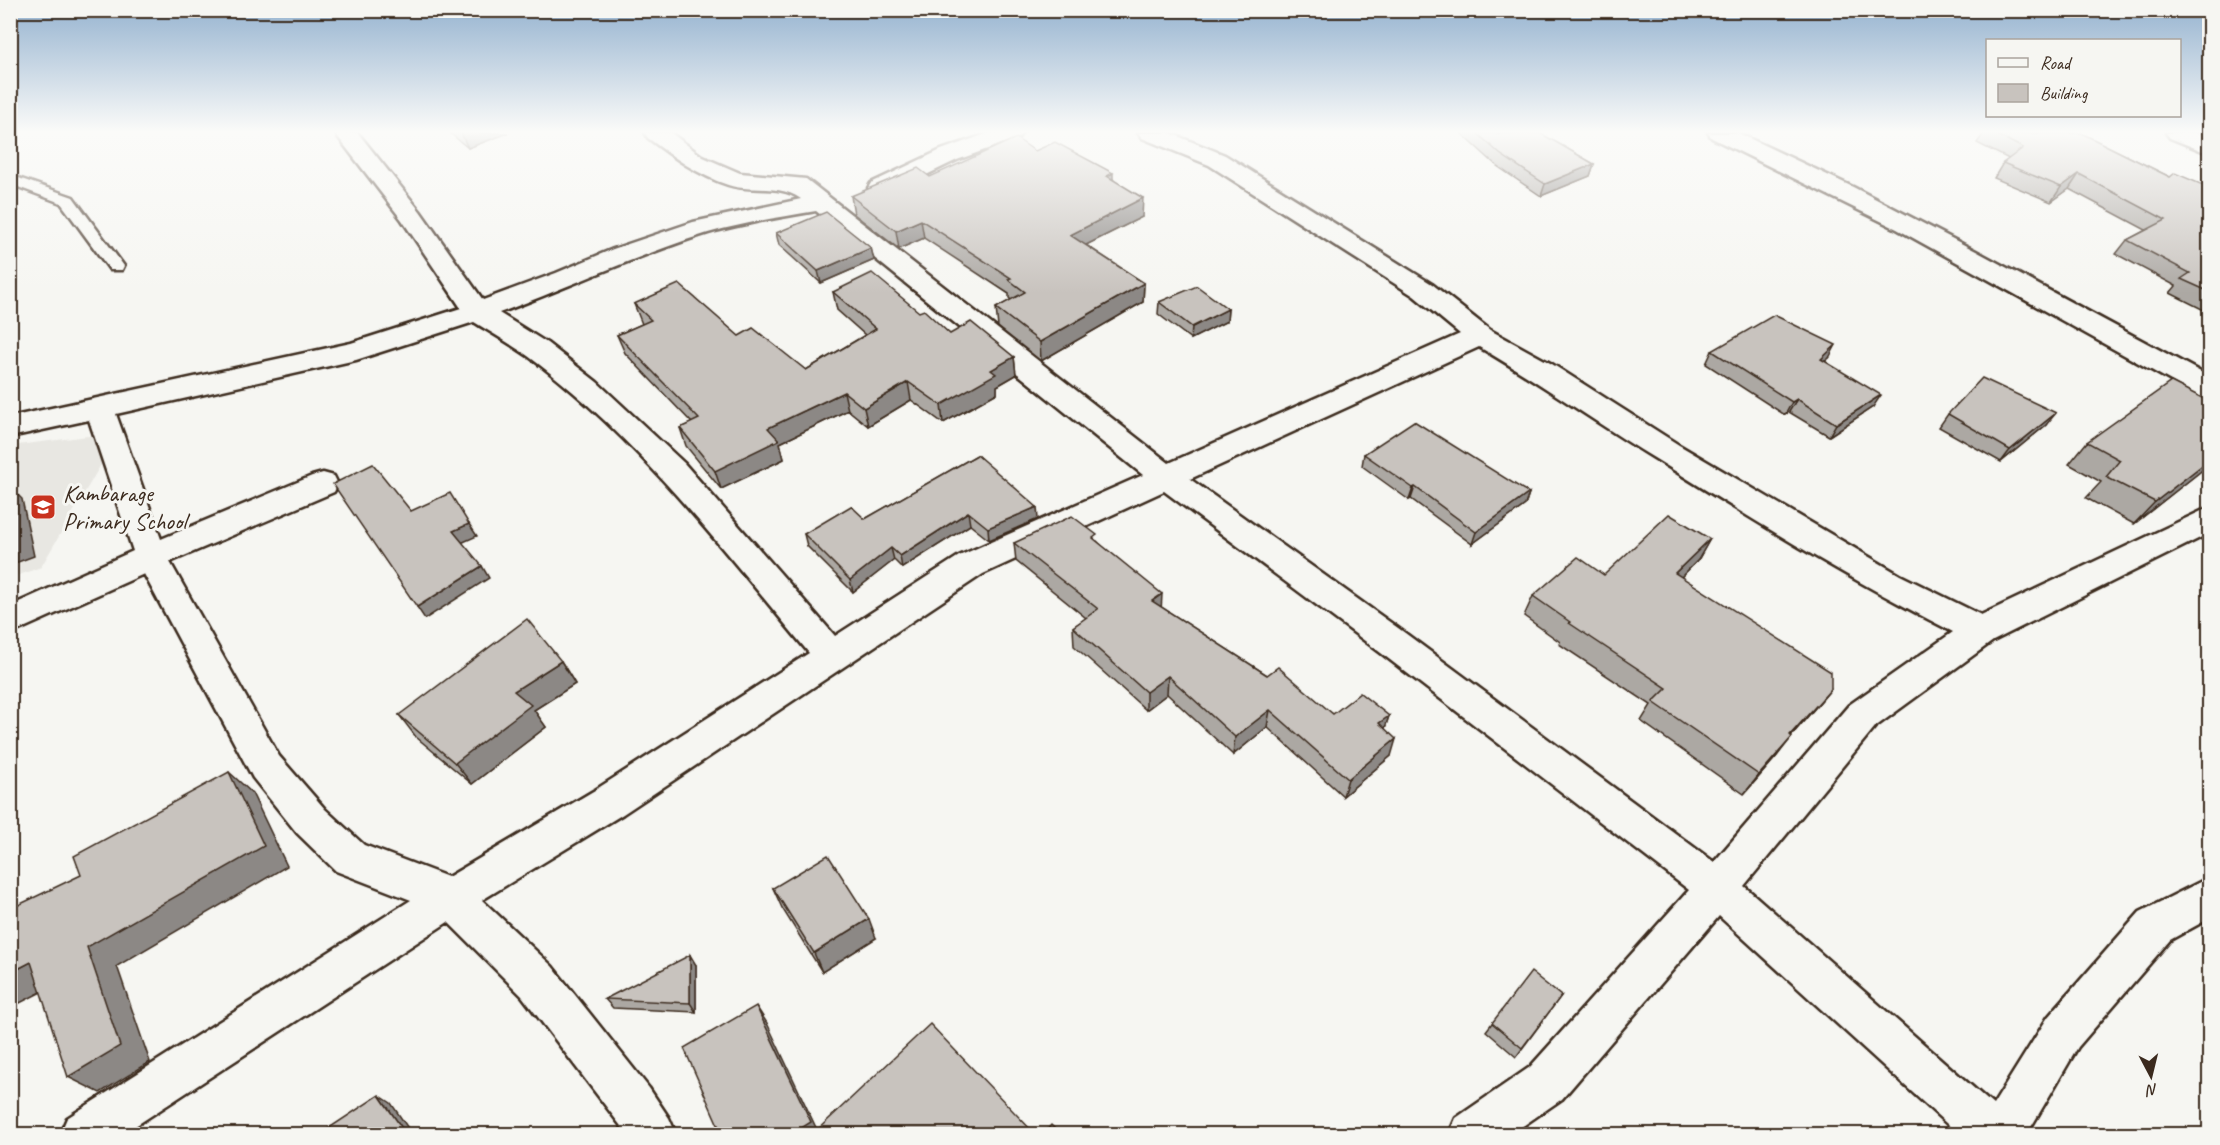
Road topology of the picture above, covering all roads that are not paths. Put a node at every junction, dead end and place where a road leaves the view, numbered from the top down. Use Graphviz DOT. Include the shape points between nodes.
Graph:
graph roads {
  1 [pos="32,186"];
  2 [pos="388,186"];
  3 [pos="805,186"];
  4 [pos="881,186"];
  5 [pos="1260,186"];
  6 [pos="1831,186"];
  7 [pos="843,204"];
  8 [pos="116,266"];
  9 [pos="477,312"];
  10 [pos="1480,336"];
  11 [pos="2210,390"];
  12 [pos="99,406"];
  13 [pos="10,427"];
  14 [pos="1166,477"];
  15 [pos="322,484"];
  16 [pos="2210,519"];
  17 [pos="151,557"];
  18 [pos="10,621"];
  19 [pos="1981,631"];
  20 [pos="831,656"];
  21 [pos="1717,888"];
  22 [pos="2210,896"];
  23 [pos="451,897"];
  24 [pos="83,1134"];
  25 [pos="653,1134"];
  26 [pos="1472,1134"];
  27 [pos="1991,1134"];
  28 [pos="2002,1134"];
  1 -- 8 [label="lane" via="68,200"];
  2 -- 9 [label="street"];
  3 -- 7 [label="street"];
  4 -- 7 [label="street"];
  5 -- 10 [label="street" via="1423,290"];
  6 -- 11 [label="street"];
  7 -- 9 [label="street" via="771,211 702,227 622,254"];
  7 -- 14 [label="street"];
  9 -- 12 [label="street" via="356,351"];
  9 -- 20 [label="street" via="537,349 587,389 673,471"];
  10 -- 14 [label="street"];
  10 -- 19 [label="street" via="1888,584"];
  12 -- 13 [label="street"];
  12 -- 17 [label="street"];
  14 -- 20 [label="street" via="971,565"];
  14 -- 21 [label="street" via="1394,643"];
  15 -- 17 [label="street"];
  16 -- 19 [label="street"];
  17 -- 18 [label="street"];
  17 -- 23 [label="street" via="266,767 311,821 350,858"];
  19 -- 21 [label="street" via="1862,716"];
  20 -- 23 [label="street" via="609,802"];
  21 -- 26 [label="street" via="1546,1083"];
  21 -- 27 [label="street"];
  22 -- 28 [label="street" via="2155,926 2064,1032"];
  23 -- 24 [label="street"];
  23 -- 25 [label="street" via="537,981"];
}
